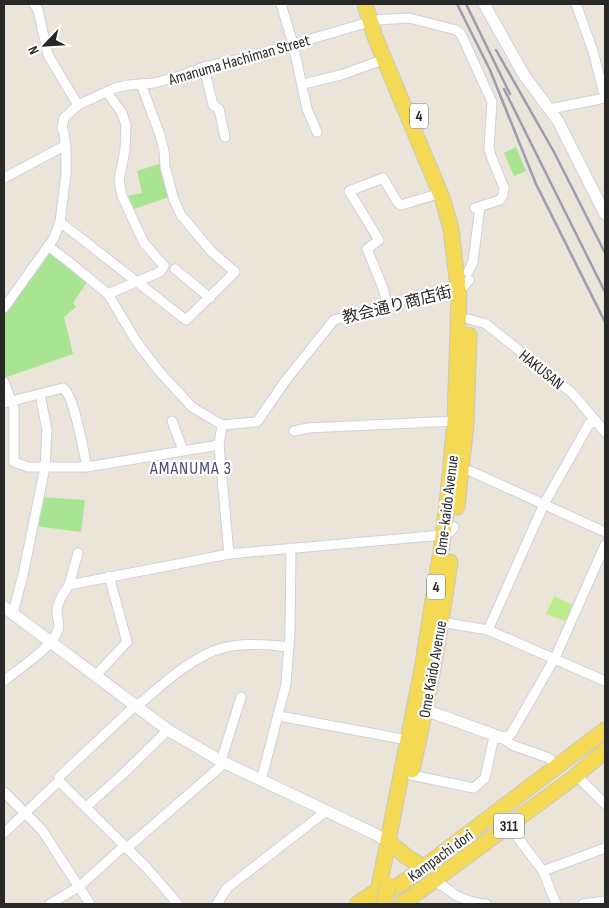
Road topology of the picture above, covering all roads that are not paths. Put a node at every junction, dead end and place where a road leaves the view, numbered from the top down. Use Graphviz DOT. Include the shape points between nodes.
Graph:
graph roads {
  1 [pos="34,4"];
  2 [pos="282,4"];
  3 [pos="364,4"];
  4 [pos="373,4"];
  5 [pos="485,4"];
  6 [pos="576,4"];
  7 [pos="374,21"];
  8 [pos="293,44"];
  9 [pos="384,59"];
  10 [pos="204,67"];
  11 [pos="141,84"];
  12 [pos="303,84"];
  13 [pos="107,92"];
  14 [pos="605,98"];
  15 [pos="78,105"];
  16 [pos="550,109"];
  17 [pos="317,132"];
  18 [pos="225,137"];
  19 [pos="66,145"];
  20 [pos="4,178"];
  21 [pos="441,193"];
  22 [pos="605,214"];
  23 [pos="60,222"];
  24 [pos="48,246"];
  25 [pos="175,269"];
  26 [pos="465,280"];
  27 [pos="138,282"];
  28 [pos="108,294"];
  29 [pos="210,298"];
  30 [pos="387,304"];
  31 [pos="4,308"];
  32 [pos="470,319"];
  33 [pos="4,382"];
  34 [pos="40,394"];
  35 [pos="8,402"];
  36 [pos="172,421"];
  37 [pos="455,421"];
  38 [pos="596,421"];
  39 [pos="227,423"];
  40 [pos="294,431"];
  41 [pos="605,432"];
  42 [pos="219,445"];
  43 [pos="183,450"];
  44 [pos="45,467"];
  45 [pos="86,467"];
  46 [pos="461,475"];
  47 [pos="544,504"];
  48 [pos="449,531"];
  49 [pos="605,532"];
  50 [pos="605,546"];
  51 [pos="291,548"];
  52 [pos="78,553"];
  53 [pos="228,554"];
  54 [pos="109,576"];
  55 [pos="69,585"];
  56 [pos="8,610"];
  57 [pos="441,622"];
  58 [pos="488,630"];
  59 [pos="50,641"];
  60 [pos="289,647"];
  61 [pos="554,658"];
  62 [pos="94,674"];
  63 [pos="4,681"];
  64 [pos="605,681"];
  65 [pos="241,697"];
  66 [pos="421,705"];
  67 [pos="137,706"];
  68 [pos="279,716"];
  69 [pos="168,730"];
  70 [pos="605,730"];
  71 [pos="502,738"];
  72 [pos="408,740"];
  73 [pos="605,742"];
  74 [pos="584,746"];
  75 [pos="605,751"];
  76 [pos="221,761"];
  77 [pos="552,762"];
  78 [pos="411,775"];
  79 [pos="573,778"];
  80 [pos="59,781"];
  81 [pos="261,781"];
  82 [pos="4,792"];
  83 [pos="605,804"];
  84 [pos="86,807"];
  85 [pos="325,812"];
  86 [pos="25,813"];
  87 [pos="509,826"];
  88 [pos="4,834"];
  89 [pos="392,844"];
  90 [pos="126,847"];
  91 [pos="605,848"];
  92 [pos="417,863"];
  93 [pos="542,871"];
  94 [pos="430,884"];
  95 [pos="80,886"];
  96 [pos="381,896"];
  97 [pos="605,901"];
  98 [pos="50,904"];
  99 [pos="90,904"];
  100 [pos="178,904"];
  101 [pos="217,904"];
  102 [pos="357,904"];
  103 [pos="402,904"];
  104 [pos="486,904"];
  105 [pos="556,904"];
  106 [pos="583,904"];
  1 -- 15 [label="street" via="48,55"];
  2 -- 8 [label="street"];
  3 -- 7 [label="main road, Ome Kaido Avenue / 4"];
  4 -- 7 [label="main road, Ome-kaido Avenue / 4"];
  5 -- 16 [label="street" via="524,75"];
  6 -- 14 [label="street"];
  7 -- 8 [label="street, Amanuma Hachiman Street"];
  7 -- 9 [label="main road, Ome Kaido Avenue / 4"];
  7 -- 26 [label="main road, Ome-kaido Avenue / 4" via="458,214"];
  7 -- 26 [label="street, Amanuma Hachiman Street" via="409,18 456,30 461,34 492,102 490,156 504,188 502,198 478,208 473,262"];
  8 -- 10 [label="street, Amanuma Hachiman Street"];
  8 -- 12 [label="street"];
  9 -- 12 [label="street" via="342,75"];
  9 -- 21 [label="main road, Ome Kaido Avenue / 4"];
  10 -- 11 [label="street, Amanuma Hachiman Street"];
  10 -- 18 [label="street"];
  11 -- 13 [label="street, Amanuma Hachiman Street"];
  11 -- 29 [label="street" via="160,135 165,167 181,215 211,251 235,272"];
  12 -- 17 [label="street" via="309,114"];
  13 -- 15 [label="street, Amanuma Hachiman Street"];
  13 -- 27 [label="street" via="122,113 126,125 125,150 118,180 122,196 144,243 164,266 160,272"];
  14 -- 16 [label="street"];
  15 -- 19 [label="street" via="64,118 62,128"];
  16 -- 22 [label="street"];
  19 -- 20 [label="street"];
  19 -- 23 [label="street"];
  21 -- 26 [label="main road, Ome Kaido Avenue / 4"];
  21 -- 30 [label="street" via="401,204 383,178 349,191 380,240 367,249"];
  23 -- 24 [label="street"];
  23 -- 27 [label="street"];
  24 -- 28 [label="street"];
  24 -- 31 [label="street"];
  25 -- 29 [label="street"];
  26 -- 30 [label="street, 教会通り商店街" via="443,290"];
  26 -- 32 [label="main road, Ome Kaido Avenue / 4"];
  26 -- 37 [label="main road, Ome-kaido Avenue / 4"];
  27 -- 28 [label="street"];
  27 -- 29 [label="street" via="186,320"];
  28 -- 39 [label="street" via="136,341 192,407"];
  30 -- 39 [label="street, 教会通り商店街" via="334,320 286,380 258,422"];
  32 -- 38 [label="street, HAKUSAN" via="486,324 567,389"];
  32 -- 46 [label="main road, Ome Kaido Avenue / 4"];
  33 -- 35 [label="street"];
  34 -- 35 [label="street"];
  34 -- 44 [label="street" via="47,430"];
  34 -- 45 [label="street" via="63,388 68,392"];
  35 -- 44 [label="street" via="14,408 14,462 28,467"];
  36 -- 43 [label="street"];
  37 -- 40 [label="street"];
  37 -- 48 [label="main road, Ome-kaido Avenue / 4"];
  38 -- 41 [label="street, HAKUSAN"];
  38 -- 47 [label="street" via="588,424"];
  39 -- 42 [label="street"];
  42 -- 43 [label="street"];
  42 -- 53 [label="street"];
  43 -- 45 [label="street"];
  44 -- 45 [label="street"];
  44 -- 56 [label="street" via="25,567"];
  46 -- 47 [label="street" via="468,470"];
  46 -- 48 [label="main road, Ome Kaido Avenue / 4"];
  47 -- 49 [label="street"];
  47 -- 58 [label="street"];
  48 -- 51 [label="street"];
  48 -- 57 [label="main road, Ome Kaido Avenue / 4"];
  48 -- 66 [label="main road, Ome-kaido Avenue / 4" via="431,614"];
  50 -- 61 [label="street"];
  51 -- 53 [label="street"];
  51 -- 60 [label="street"];
  52 -- 55 [label="street"];
  53 -- 54 [label="street"];
  54 -- 55 [label="street"];
  54 -- 62 [label="street" via="127,642"];
  55 -- 59 [label="street" via="60,599 58,629"];
  56 -- 59 [label="street"];
  57 -- 58 [label="street"];
  57 -- 66 [label="main road, Ome Kaido Avenue / 4"];
  58 -- 61 [label="street"];
  59 -- 62 [label="street"];
  59 -- 63 [label="street"];
  60 -- 67 [label="street" via="244,645 216,651 180,671"];
  60 -- 68 [label="street"];
  61 -- 64 [label="street"];
  61 -- 71 [label="street" via="511,734"];
  62 -- 67 [label="street"];
  65 -- 76 [label="street"];
  66 -- 71 [label="street"];
  66 -- 72 [label="main road, Ome-kaido Avenue / 4"];
  66 -- 78 [label="main road, Ome Kaido Avenue / 4"];
  67 -- 69 [label="street"];
  67 -- 80 [label="street" via="59,777"];
  68 -- 72 [label="street"];
  68 -- 81 [label="street"];
  69 -- 76 [label="street"];
  69 -- 84 [label="street"];
  70 -- 74 [label="main road, Kampachi dori / 311"];
  71 -- 77 [label="street"];
  71 -- 78 [label="street" via="493,741 485,778 474,788"];
  72 -- 89 [label="main road, Ome-kaido Avenue / 4"];
  73 -- 96 [label="main road, Kampachi dori / 311" via="483,835"];
  74 -- 77 [label="main road, 311"];
  74 -- 96 [label="main road, Kampachi dori / 311"];
  75 -- 79 [label="main road, 311"];
  76 -- 81 [label="street"];
  76 -- 90 [label="street" via="220,767"];
  77 -- 92 [label="main road, 311"];
  78 -- 89 [label="main road, Ome Kaido Avenue / 4"];
  79 -- 83 [label="street" via="580,779"];
  79 -- 87 [label="main road, 311"];
  80 -- 84 [label="street"];
  80 -- 86 [label="street"];
  81 -- 85 [label="street"];
  82 -- 86 [label="street"];
  84 -- 90 [label="street"];
  85 -- 89 [label="street"];
  85 -- 101 [label="street" via="227,888"];
  86 -- 88 [label="street"];
  86 -- 95 [label="street" via="42,830"];
  87 -- 93 [label="street"];
  87 -- 94 [label="main road, 311"];
  89 -- 92 [label="main road"];
  89 -- 96 [label="main road, Ome Kaido Avenue / 4"];
  90 -- 95 [label="street"];
  90 -- 100 [label="street"];
  91 -- 93 [label="street"];
  92 -- 96 [label="main road, 311"];
  93 -- 105 [label="street"];
  94 -- 103 [label="main road, 311"];
  94 -- 104 [label="street" via="437,883 457,896"];
  95 -- 98 [label="street"];
  95 -- 99 [label="street"];
  96 -- 102 [label="main road, 311"];
  97 -- 106 [label="street"];
}
